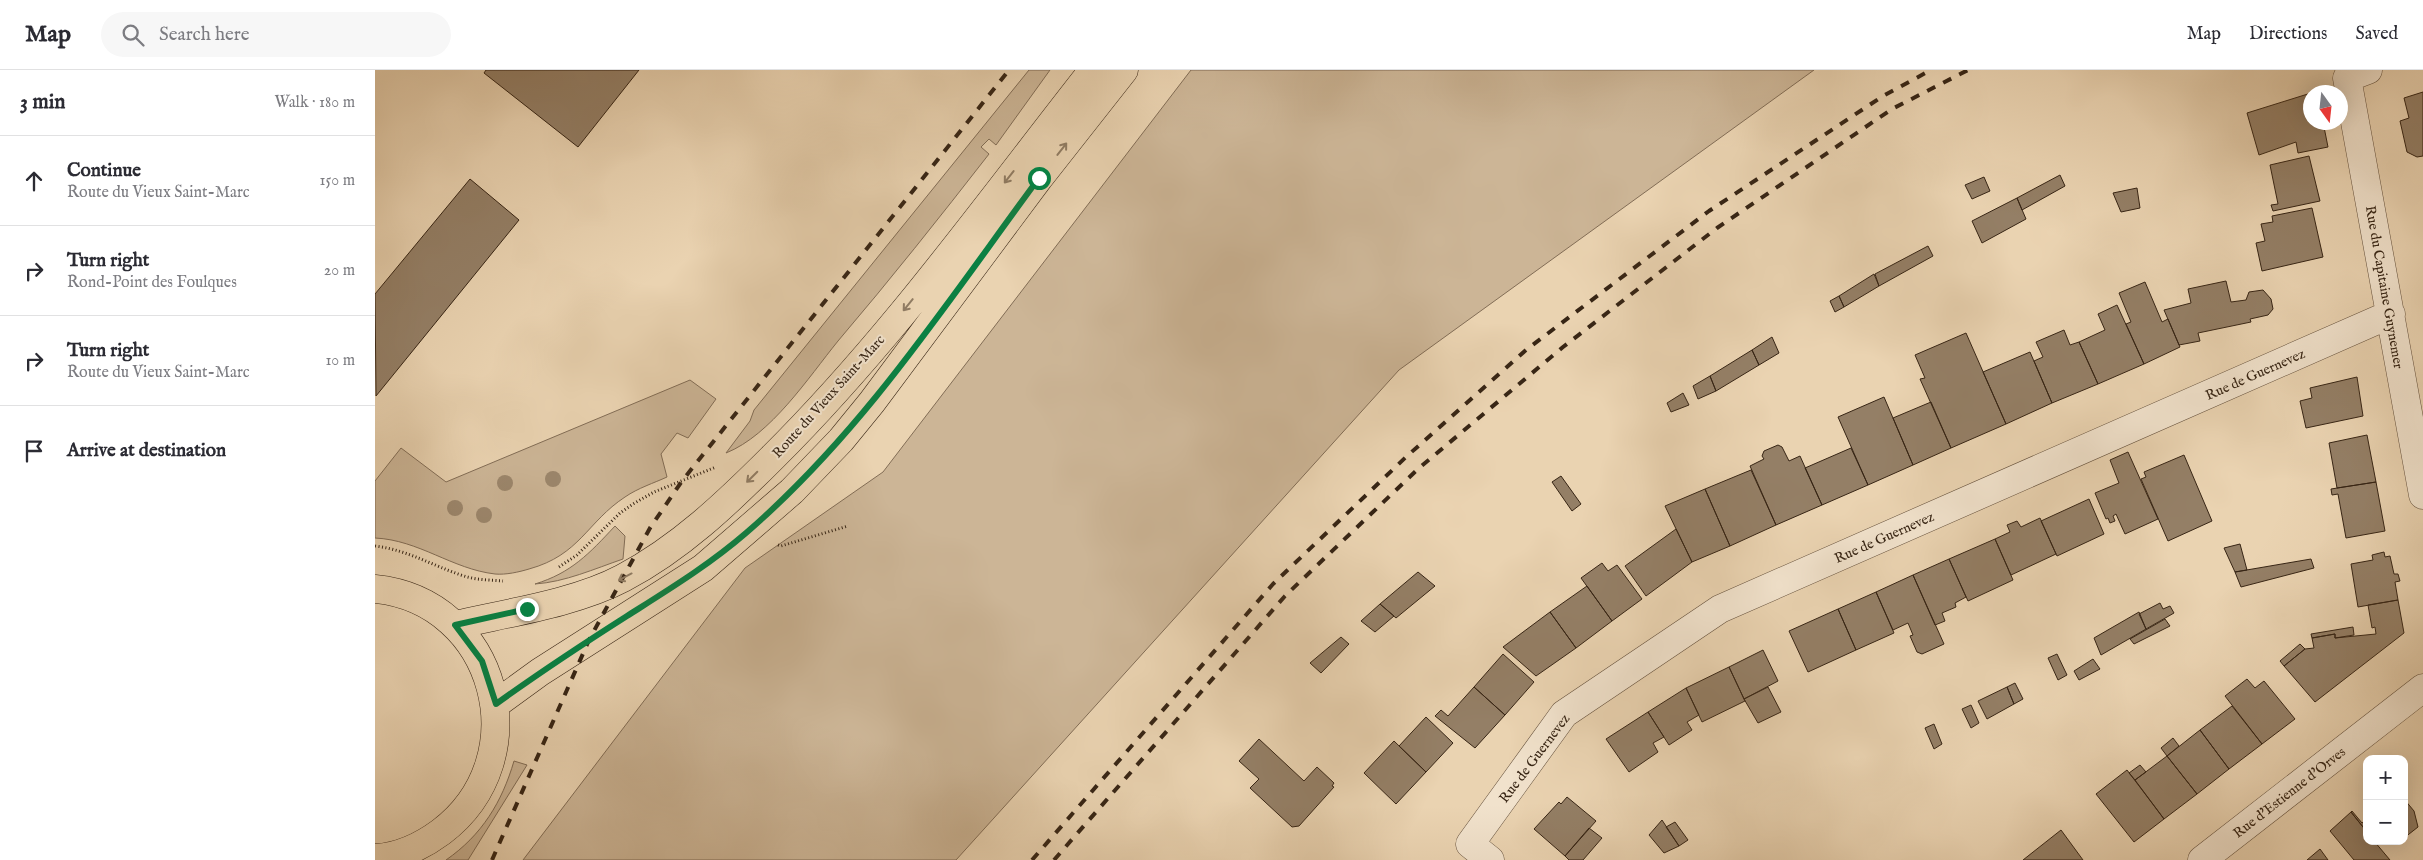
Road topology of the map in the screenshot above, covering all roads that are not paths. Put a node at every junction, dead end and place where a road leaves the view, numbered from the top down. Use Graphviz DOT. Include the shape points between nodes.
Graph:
graph roads {
  1 [pos="1093,70"];
  2 [pos="1124,70"];
  3 [pos="2357,74"];
  4 [pos="2391,314"];
  5 [pos="2416,411"];
  6 [pos="2423,495"];
  7 [pos="375,589"];
  8 [pos="455,625"];
  9 [pos="2423,688"];
  10 [pos="496,704"];
  11 [pos="382,859"];
  12 [pos="1489,860"];
  13 [pos="2202,860"];
  1 -- 8 [label="main road, Route du Vieux Saint-Marc, one-way" via="875,346 809,421 712,515 658,557 621,579 576,596"];
  10 -- 2 [label="main road, one-way" via="703,568 792,492 872,402"];
  3 -- 4 [label="street, Rue du Capitaine Guynemer"];
  4 -- 5 [label="street, Rue du Capitaine Guynemer"];
  4 -- 12 [label="street, Rue de Guernevez" via="1720,609 1564,714 1470,844"];
  5 -- 6 [label="street, Rue du Capitaine Guynemer"];
  7 -- 8 [label="main road" via="419,601"];
  8 -- 10 [label="main road" via="482,661"];
  9 -- 13 [label="street, Rue d'Estienne d'Orves"];
  10 -- 11 [label="main road" via="495,745 483,785 459,819 426,844"];
}
